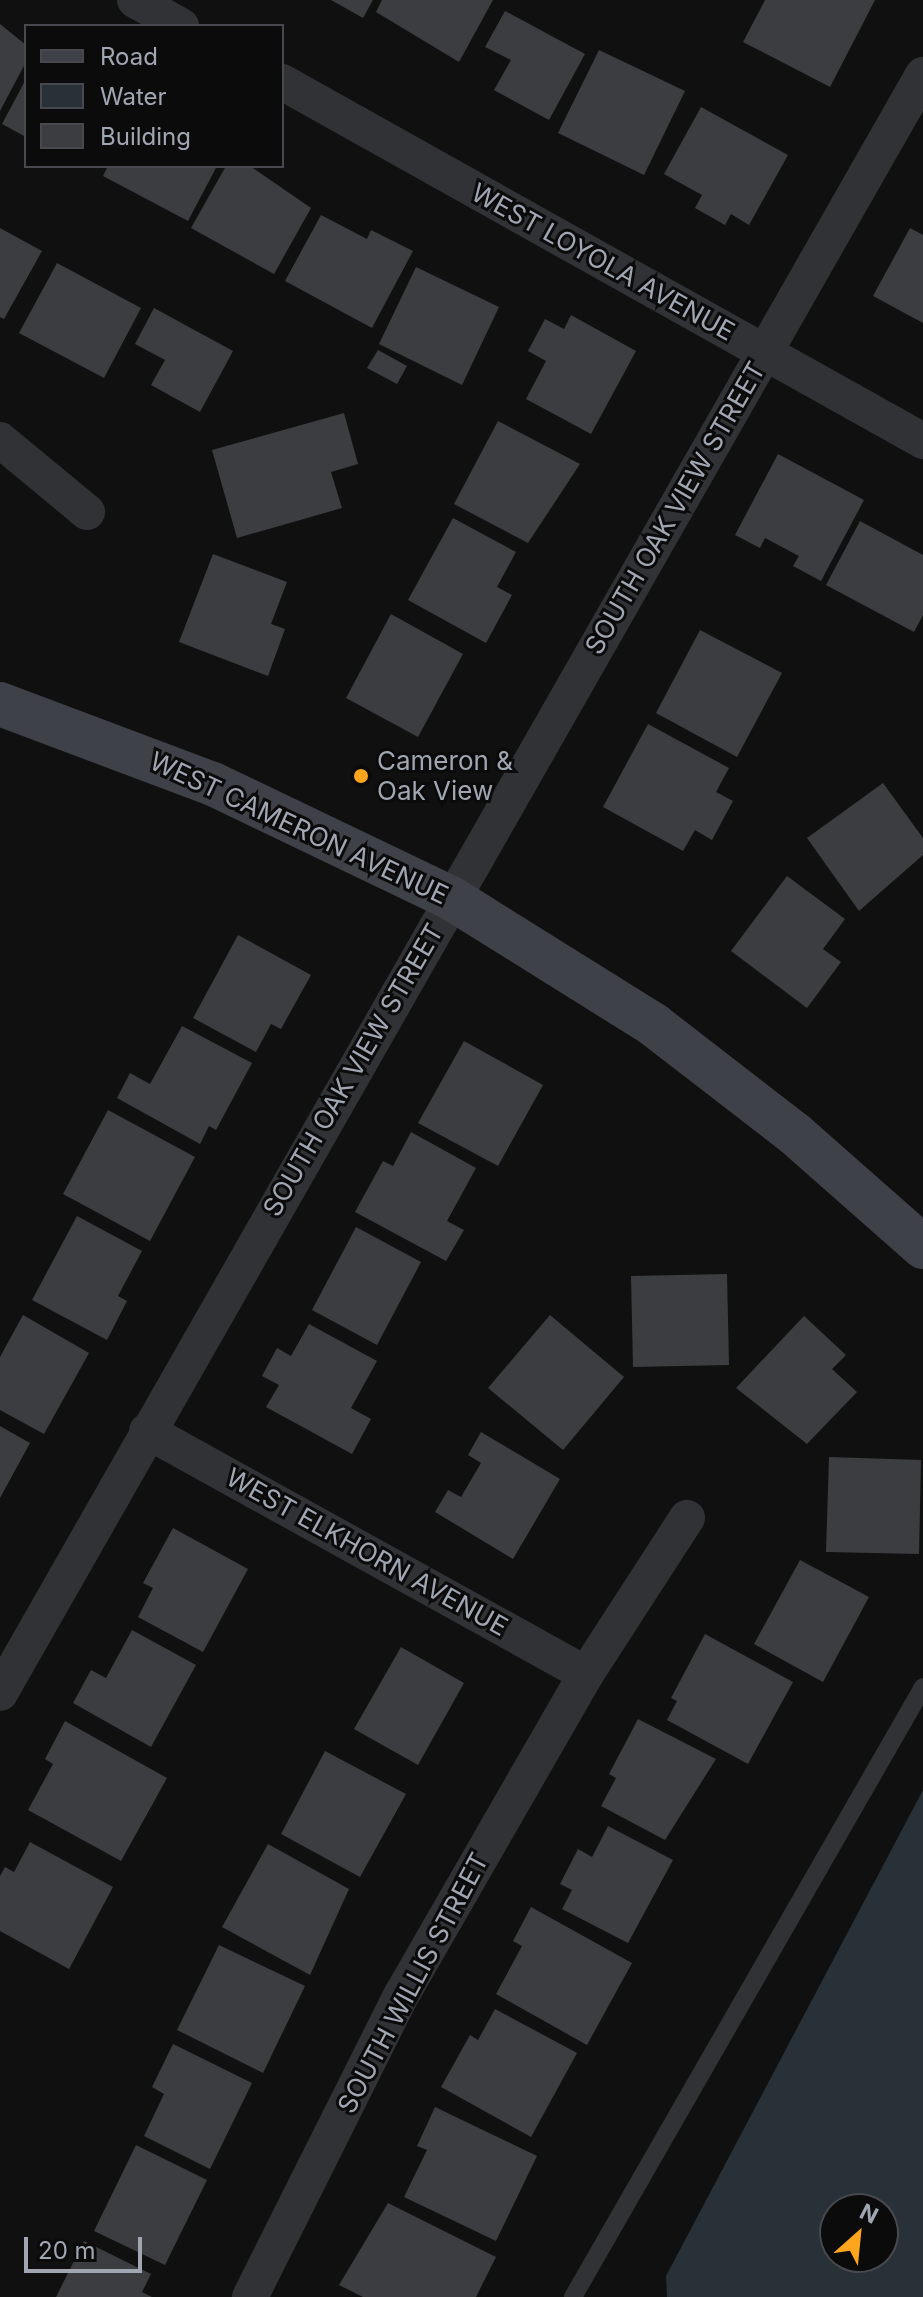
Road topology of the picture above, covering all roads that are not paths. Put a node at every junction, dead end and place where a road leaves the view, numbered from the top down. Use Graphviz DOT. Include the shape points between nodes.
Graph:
graph roads {
  1 [pos="135,0"];
  2 [pos="177,24"];
  3 [pos="923,75"];
  4 [pos="284,83"];
  5 [pos="764,352"];
  6 [pos="0,440"];
  7 [pos="923,441"];
  8 [pos="87,512"];
  9 [pos="0,704"];
  10 [pos="451,898"];
  11 [pos="923,1247"];
  12 [pos="147,1431"];
  13 [pos="687,1518"];
  14 [pos="586,1674"];
  15 [pos="923,1687"];
  16 [pos="0,1693"];
  17 [pos="250,2297"];
  18 [pos="573,2297"];
  1 -- 2 [label="street"];
  3 -- 5 [label="street, SOUTH OAK VIEW STREET"];
  4 -- 5 [label="street, WEST LOYOLA AVENUE"];
  5 -- 7 [label="street, WEST LOYOLA AVENUE"];
  5 -- 10 [label="street, SOUTH OAK VIEW STREET"];
  6 -- 8 [label="street"];
  9 -- 10 [label="street, WEST CAMERON AVENUE" via="213,784"];
  10 -- 11 [label="street, WEST CAMERON AVENUE" via="666,1033 795,1134"];
  10 -- 12 [label="street, SOUTH OAK VIEW STREET"];
  12 -- 14 [label="street, WEST ELKHORN AVENUE"];
  12 -- 16 [label="street, SOUTH OAK VIEW STREET"];
  13 -- 14 [label="street, SOUTH WILLIS STREET"];
  14 -- 17 [label="street, SOUTH WILLIS STREET" via="402,1994"];
  15 -- 18 [label="lane"];
}
